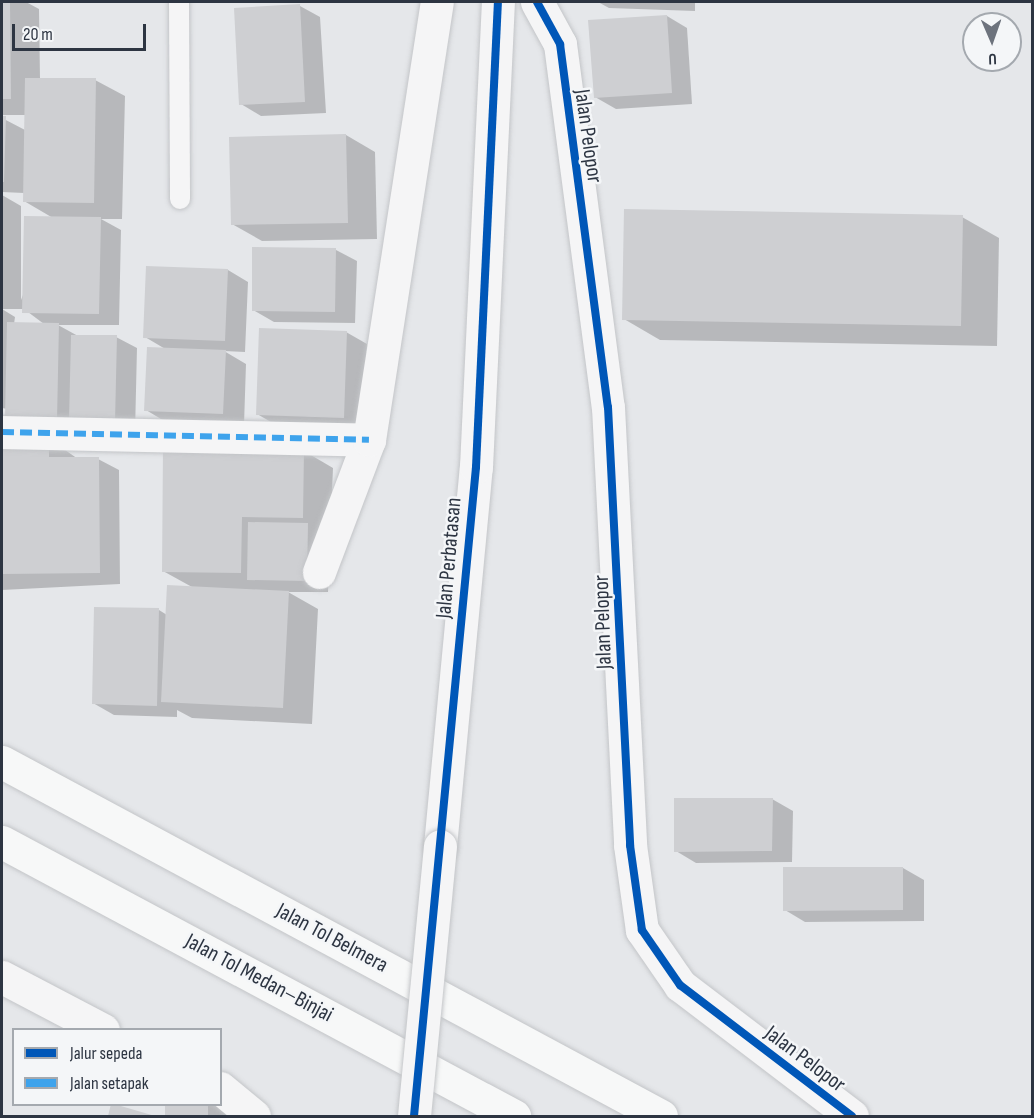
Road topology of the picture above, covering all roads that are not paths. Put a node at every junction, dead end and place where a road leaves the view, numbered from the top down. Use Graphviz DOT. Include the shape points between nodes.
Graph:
graph roads {
  1 [pos="179,2"];
  2 [pos="437,2"];
  3 [pos="498,2"];
  4 [pos="537,2"];
  5 [pos="180,199"];
  6 [pos="2,432"];
  7 [pos="369,440"];
  8 [pos="319,572"];
  9 [pos="2,762"];
  10 [pos="2,842"];
  11 [pos="2,977"];
  12 [pos="102,1028"];
  13 [pos="222,1090"];
  14 [pos="254,1116"];
  15 [pos="414,1116"];
  16 [pos="514,1116"];
  17 [pos="661,1116"];
  18 [pos="852,1116"];
  1 -- 5 [label="lane"];
  2 -- 7 [label="street"];
  3 -- 15 [label="street, Jalan Perbatasan, bridge" via="476,467"];
  4 -- 18 [label="street, Jalan Pelopor" via="560,44 608,407 630,845 642,930 680,986"];
  6 -- 7 [label="street"];
  7 -- 8 [label="street"];
  9 -- 17 [label="highway, Jalan Tol Belmera"];
  10 -- 16 [label="highway, Jalan Tol Medan–Binjai"];
  11 -- 12 [label="street"];
  13 -- 14 [label="street"];
}
